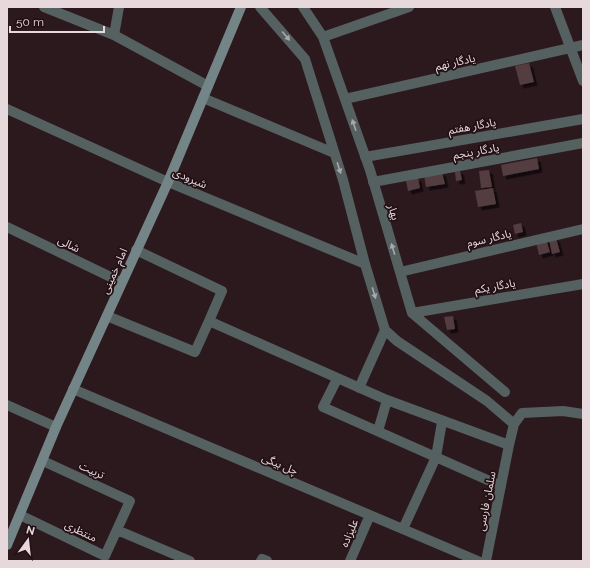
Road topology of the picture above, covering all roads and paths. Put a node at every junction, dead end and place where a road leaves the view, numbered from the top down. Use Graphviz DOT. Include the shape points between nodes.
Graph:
graph roads {
  1 [pos="44,7"];
  2 [pos="119,7"];
  3 [pos="241,7"];
  4 [pos="260,7"];
  5 [pos="304,7"];
  6 [pos="409,7"];
  7 [pos="555,7"];
  8 [pos="114,35"];
  9 [pos="323,37"];
  10 [pos="583,45"];
  11 [pos="570,48"];
  12 [pos="583,81"];
  13 [pos="208,86"];
  14 [pos="203,98"];
  15 [pos="345,99"];
  16 [pos="7,109"];
  17 [pos="583,119"];
  18 [pos="583,143"];
  19 [pos="334,153"];
  20 [pos="365,157"];
  21 [pos="168,182"];
  22 [pos="373,182"];
  23 [pos="7,228"];
  24 [pos="583,229"];
  25 [pos="136,250"];
  26 [pos="365,264"];
  27 [pos="400,272"];
  28 [pos="121,282"];
  29 [pos="583,284"];
  30 [pos="412,313"];
  31 [pos="108,316"];
  32 [pos="209,321"];
  33 [pos="385,330"];
  34 [pos="337,379"];
  35 [pos="73,388"];
  36 [pos="359,388"];
  37 [pos="505,392"];
  38 [pos="387,400"];
  39 [pos="7,404"];
  40 [pos="583,414"];
  41 [pos="442,422"];
  42 [pos="514,424"];
  43 [pos="56,427"];
  44 [pos="378,431"];
  45 [pos="509,445"];
  46 [pos="436,457"];
  47 [pos="43,460"];
  48 [pos="501,486"];
  49 [pos="130,501"];
  50 [pos="20,515"];
  51 [pos="370,515"];
  52 [pos="403,529"];
  53 [pos="117,530"];
  54 [pos="8,539"];
  55 [pos="190,561"];
  56 [pos="261,561"];
  57 [pos="267,561"];
  58 [pos="350,561"];
  59 [pos="478,561"];
  60 [pos="486,561"];
  1 -- 8 [label="street"];
  2 -- 8 [label="street"];
  3 -- 13 [label="street, امام خمینی"];
  4 -- 19 [label="street, one-way" via="304,59"];
  5 -- 9 [label="street, بهار"];
  6 -- 9 [label="street"];
  7 -- 11 [label="street"];
  8 -- 13 [label="street"];
  9 -- 15 [label="street, بهار"];
  10 -- 11 [label="street, یادگار نهم"];
  11 -- 12 [label="street"];
  11 -- 15 [label="street, یادگار نهم"];
  13 -- 14 [label="street, امام خمینی"];
  14 -- 19 [label="street"];
  14 -- 21 [label="street, امام خمینی"];
  20 -- 15 [label="street, بهار, one-way"];
  16 -- 21 [label="street, شیرودی"];
  17 -- 20 [label="street, یادگار هفتم"];
  18 -- 22 [label="street, یادگار پنجم"];
  19 -- 26 [label="street, one-way"];
  20 -- 22 [label="street, بهار"];
  21 -- 25 [label="street, امام خمینی"];
  21 -- 26 [label="street, شیرودی"];
  27 -- 22 [label="street, بهار, one-way"];
  23 -- 28 [label="street, شالی"];
  24 -- 27 [label="street, یادگار سوم"];
  25 -- 28 [label="street, امام خمینی"];
  25 -- 32 [label="street" via="222,290"];
  26 -- 33 [label="street, one-way"];
  27 -- 30 [label="street, بهار"];
  28 -- 31 [label="street, امام خمینی"];
  29 -- 30 [label="street, یادگار یکم"];
  30 -- 37 [label="street"];
  31 -- 32 [label="street" via="195,352"];
  31 -- 35 [label="street, امام خمینی"];
  32 -- 34 [label="street"];
  33 -- 36 [label="street"];
  33 -- 42 [label="street" via="397,341 487,401"];
  34 -- 36 [label="street"];
  34 -- 44 [label="street" via="323,407"];
  35 -- 43 [label="street, امام خمینی"];
  35 -- 51 [label="street, چل بیگی"];
  36 -- 38 [label="street"];
  38 -- 41 [label="street"];
  38 -- 44 [label="street"];
  39 -- 43 [label="street"];
  40 -- 42 [label="street" via="563,411 522,412"];
  41 -- 45 [label="street"];
  41 -- 46 [label="street"];
  42 -- 45 [label="street, سلمان فارسی"];
  43 -- 47 [label="street, امام خمینی"];
  44 -- 46 [label="street"];
  45 -- 48 [label="street, سلمان فارسی"];
  46 -- 48 [label="street"];
  46 -- 52 [label="street"];
  47 -- 49 [label="street, تربیت"];
  47 -- 50 [label="street, امام خمینی"];
  48 -- 60 [label="street, سلمان فارسی"];
  49 -- 53 [label="street, منتظری"];
  50 -- 53 [label="street, منتظری" via="105,556"];
  50 -- 54 [label="street, امام خمینی"];
  51 -- 52 [label="street, چل بیگی"];
  51 -- 58 [label="street, علیزاده"];
  52 -- 59 [label="street, چل بیگی"];
  53 -- 55 [label="street"];
  56 -- 57 [label="street"];
}
